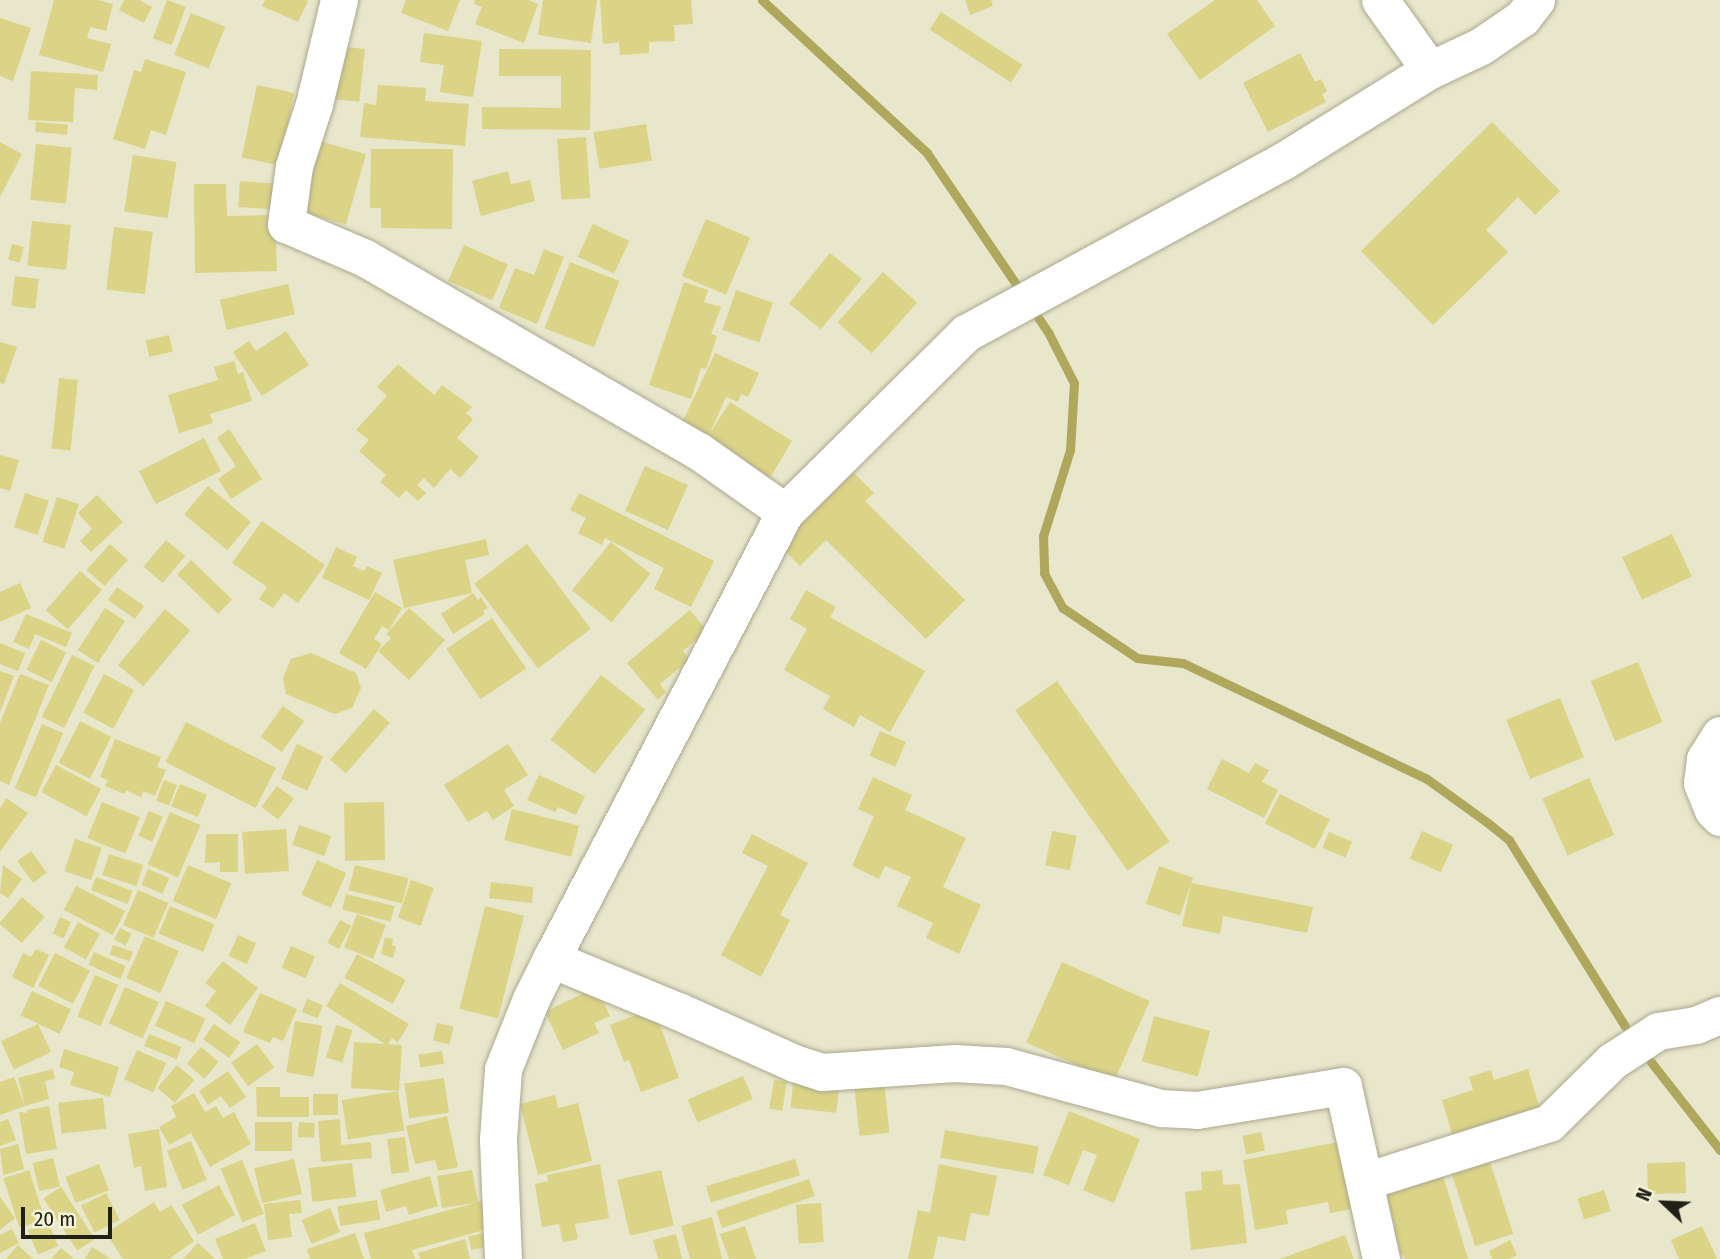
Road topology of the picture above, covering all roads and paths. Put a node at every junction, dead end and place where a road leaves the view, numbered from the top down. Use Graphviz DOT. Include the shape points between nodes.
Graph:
graph roads {
  1 [pos="339,0"];
  2 [pos="1380,0"];
  3 [pos="1536,0"];
  4 [pos="1430,70"];
  5 [pos="785,512"];
  6 [pos="1720,735"];
  7 [pos="1720,817"];
  8 [pos="551,959"];
  9 [pos="1720,1015"];
  10 [pos="1365,1181"];
  11 [pos="503,1259"];
  12 [pos="1381,1259"];
  1 -- 5 [label="street" via="294,166 286,223 365,258 700,452"];
  2 -- 4 [label="street"];
  3 -- 4 [label="street" via="1522,18 1480,46"];
  4 -- 5 [label="street" via="1283,161 966,333"];
  5 -- 8 [label="street"];
  6 -- 7 [label="street" via="1705,759 1702,783"];
  8 -- 10 [label="street" via="822,1072 954,1063 1006,1066 1161,1108 1197,1110 1343,1086"];
  8 -- 11 [label="street" via="503,1069 498,1139"];
  9 -- 10 [label="street" via="1696,1026 1658,1031 1612,1060 1549,1123"];
  10 -- 12 [label="street"];
}
